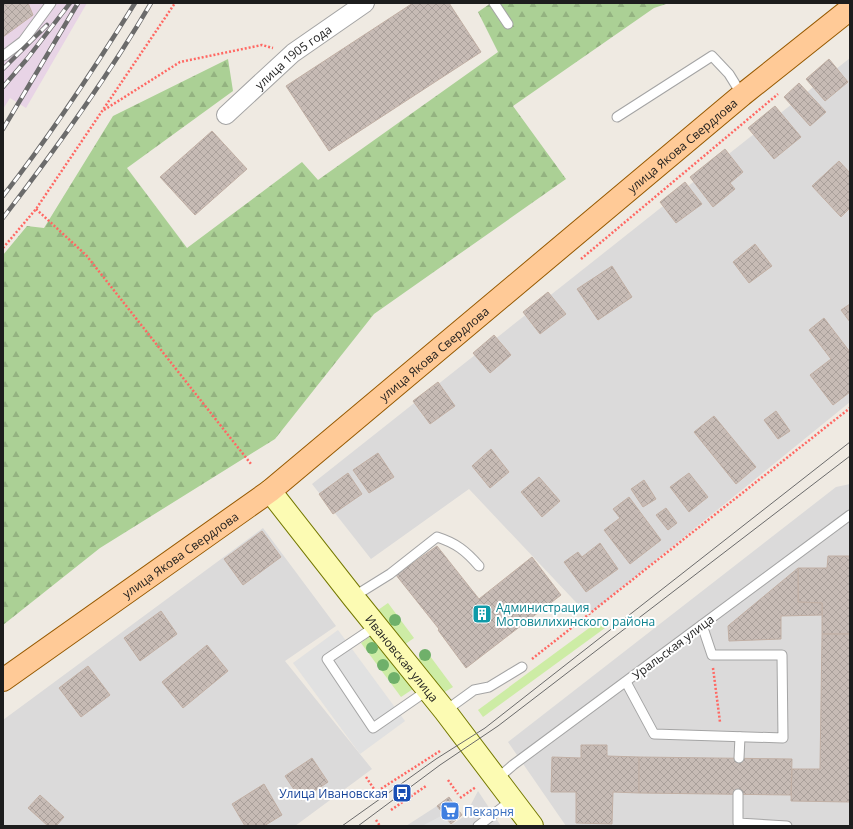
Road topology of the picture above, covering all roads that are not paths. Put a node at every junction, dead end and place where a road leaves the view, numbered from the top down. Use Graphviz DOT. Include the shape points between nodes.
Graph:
graph roads {
  1 [pos="51,3"];
  2 [pos="364,3"];
  3 [pos="494,3"];
  4 [pos="850,9"];
  5 [pos="508,24"];
  6 [pos="3,56"];
  7 [pos="742,95"];
  8 [pos="226,115"];
  9 [pos="617,117"];
  10 [pos="270,491"];
  11 [pos="850,515"];
  12 [pos="479,566"];
  13 [pos="353,597"];
  14 [pos="702,625"];
  15 [pos="376,626"];
  16 [pos="522,667"];
  17 [pos="3,680"];
  18 [pos="626,682"];
  19 [pos="428,690"];
  20 [pos="445,711"];
  21 [pos="740,737"];
  22 [pos="739,758"];
  23 [pos="487,783"];
  24 [pos="738,794"];
  25 [pos="512,800"];
  26 [pos="478,826"];
  27 [pos="532,826"];
  28 [pos="787,826"];
  1 -- 6 [label="lane" via="23,41"];
  2 -- 8 [label="street, улица 1905 года" via="292,53"];
  3 -- 5 [label="lane"];
  4 -- 7 [label="main road, улица Якова Свердлова"];
  7 -- 9 [label="lane" via="729,74 712,56"];
  7 -- 10 [label="main road, улица Якова Свердлова"];
  10 -- 13 [label="street, Ивановская улица"];
  10 -- 17 [label="main road, улица Якова Свердлова"];
  11 -- 14 [label="lane, Уральская улица"];
  12 -- 13 [label="lane" via="470,555 452,542 437,537 390,574"];
  13 -- 15 [label="street, Ивановская улица"];
  14 -- 18 [label="lane, Уральская улица"];
  14 -- 21 [label="lane" via="712,655 782,655 783,738"];
  15 -- 19 [label="street, Ивановская улица"];
  15 -- 19 [label="lane" via="327,659 373,728"];
  16 -- 20 [label="lane" via="489,687 474,690"];
  18 -- 21 [label="lane" via="654,734"];
  18 -- 23 [label="lane, Уральская улица"];
  19 -- 20 [label="street, Ивановская улица"];
  20 -- 23 [label="street, Ивановская улица"];
  21 -- 22 [label="lane"];
  23 -- 25 [label="street, Ивановская улица"];
  24 -- 28 [label="lane" via="738,823"];
  25 -- 26 [label="lane"];
  25 -- 27 [label="street, Ивановская улица"];
}
